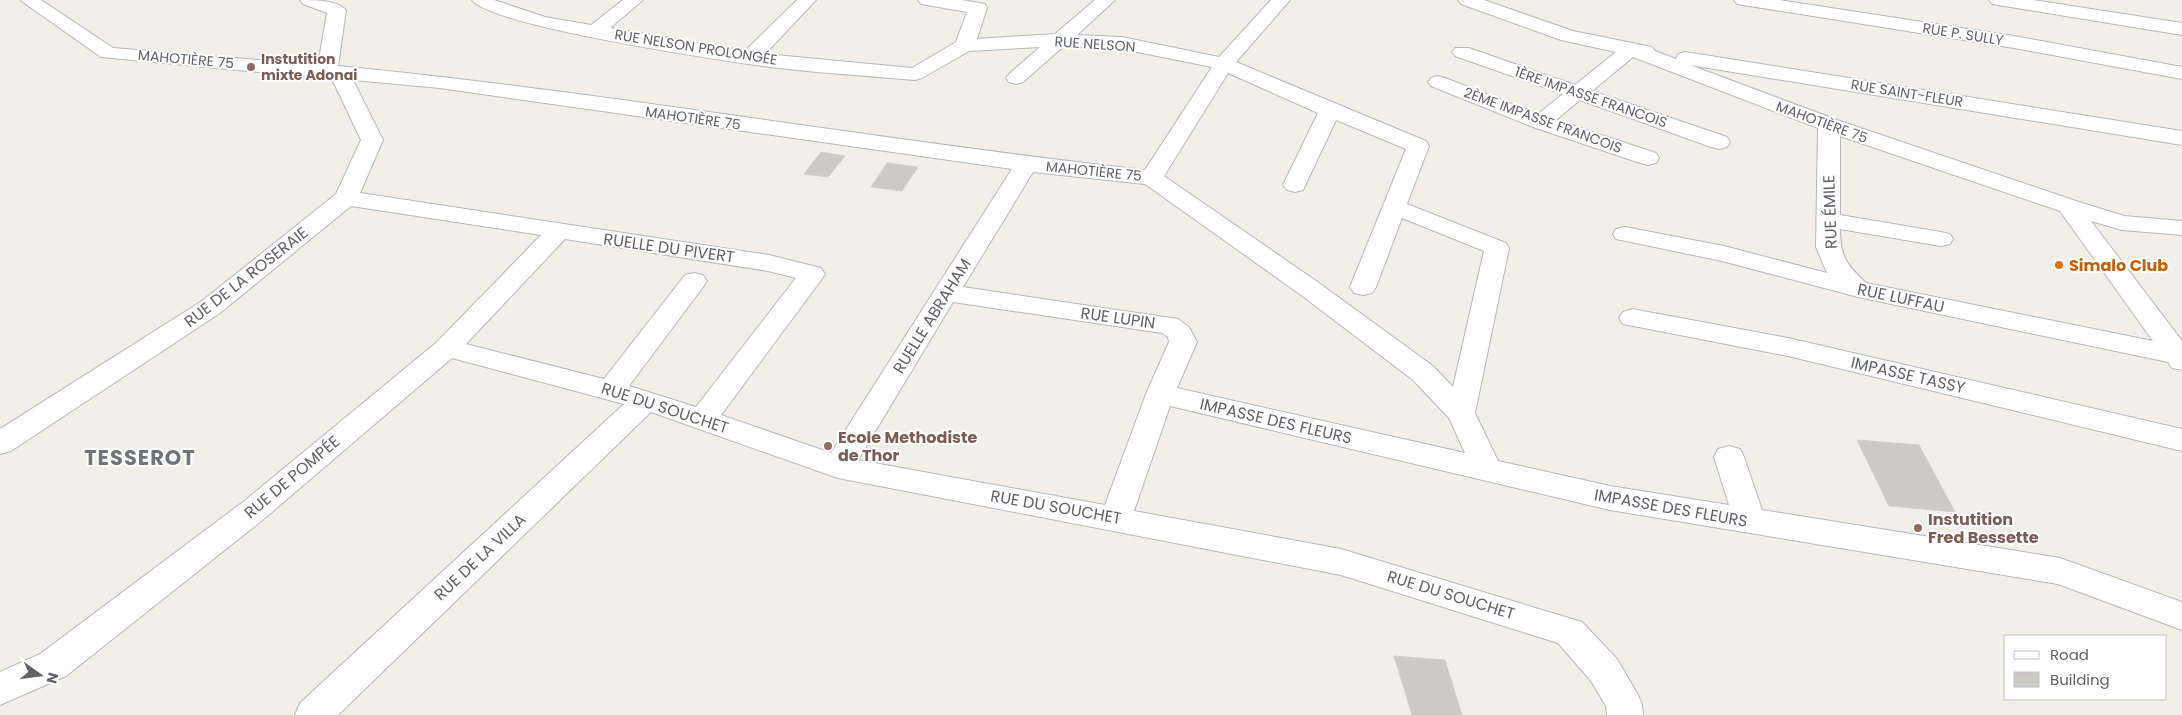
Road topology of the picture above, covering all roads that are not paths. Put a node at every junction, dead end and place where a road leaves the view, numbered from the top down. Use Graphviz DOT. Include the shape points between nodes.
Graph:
graph roads {
  1 [pos="29,0"];
  2 [pos="309,0"];
  3 [pos="482,0"];
  4 [pos="634,0"];
  5 [pos="807,0"];
  6 [pos="927,0"];
  7 [pos="1106,0"];
  8 [pos="1743,0"];
  9 [pos="1998,0"];
  10 [pos="1273,1"];
  11 [pos="1479,2"];
  12 [pos="2094,8"];
  13 [pos="2182,29"];
  14 [pos="595,31"];
  15 [pos="1057,40"];
  16 [pos="965,45"];
  17 [pos="1631,49"];
  18 [pos="1462,52"];
  19 [pos="749,58"];
  20 [pos="1224,64"];
  21 [pos="333,72"];
  22 [pos="2182,73"];
  23 [pos="1016,78"];
  24 [pos="1438,82"];
  25 [pos="1579,92"];
  26 [pos="1330,110"];
  27 [pos="1541,122"];
  28 [pos="1829,125"];
  29 [pos="2182,138"];
  30 [pos="1719,142"];
  31 [pos="1648,158"];
  32 [pos="1026,164"];
  33 [pos="1151,178"];
  34 [pos="1295,185"];
  35 [pos="346,198"];
  36 [pos="1395,206"];
  37 [pos="2068,206"];
  38 [pos="1828,220"];
  39 [pos="2182,228"];
  40 [pos="558,232"];
  41 [pos="1625,234"];
  42 [pos="1941,239"];
  43 [pos="694,281"];
  44 [pos="1363,287"];
  45 [pos="1858,289"];
  46 [pos="946,293"];
  47 [pos="1632,318"];
  48 [pos="447,348"];
  49 [pos="2180,358"];
  50 [pos="611,390"];
  51 [pos="1160,394"];
  52 [pos="646,400"];
  53 [pos="1460,413"];
  54 [pos="703,420"];
  55 [pos="2182,440"];
  56 [pos="0,443"];
  57 [pos="1728,457"];
  58 [pos="838,467"];
  59 [pos="1488,471"];
  60 [pos="1116,518"];
  61 [pos="1750,522"];
  62 [pos="2182,616"];
  63 [pos="0,689"];
  64 [pos="313,715"];
  65 [pos="1625,715"];
  1 -- 21 [label="street, MAHOTIÈRE 75" via="108,53"];
  2 -- 21 [label="street" via="337,10"];
  3 -- 14 [label="street, RUE NELSON PROLONGÉE" via="493,7 542,22"];
  4 -- 14 [label="street"];
  5 -- 19 [label="street"];
  6 -- 16 [label="street" via="978,8"];
  7 -- 15 [label="street"];
  8 -- 22 [label="street, RUE P. SULLY"];
  9 -- 12 [label="street"];
  10 -- 20 [label="street, MAHOTIÈRE 75"];
  11 -- 17 [label="street, MAHOTIÈRE 75" via="1568,36"];
  12 -- 13 [label="street"];
  14 -- 19 [label="street, RUE NELSON PROLONGÉE"];
  15 -- 16 [label="street, RUE NELSON"];
  15 -- 20 [label="street, RUE NELSON" via="1122,43"];
  15 -- 23 [label="street"];
  16 -- 19 [label="street, RUE NELSON PROLONGÉE" via="915,74"];
  17 -- 25 [label="street"];
  17 -- 28 [label="street, MAHOTIÈRE 75"];
  17 -- 29 [label="street, RUE SAINT-FLEUR"];
  18 -- 25 [label="street, 1ÈRE IMPASSE FRANCOIS"];
  20 -- 26 [label="street, RUE NELSON"];
  20 -- 33 [label="street, MAHOTIÈRE 75"];
  21 -- 32 [label="street, MAHOTIÈRE 75" via="440,82"];
  21 -- 35 [label="street, RUE DE LA ROSERAIE" via="372,140"];
  24 -- 27 [label="street, 2ÈME IMPASSE FRANCOIS"];
  25 -- 27 [label="street"];
  25 -- 30 [label="street, 1ÈRE IMPASSE FRANCOIS"];
  26 -- 34 [label="street"];
  26 -- 36 [label="street, RUE NELSON" via="1418,146"];
  27 -- 31 [label="street, 2ÈME IMPASSE FRANCOIS"];
  28 -- 37 [label="street, MAHOTIÈRE 75"];
  28 -- 38 [label="street, RUE ÉMILE"];
  32 -- 33 [label="street, MAHOTIÈRE 75"];
  32 -- 46 [label="street, RUELLE ABRAHAM"];
  33 -- 53 [label="street" via="1424,373"];
  35 -- 40 [label="street, RUELLE DU PIVERT"];
  35 -- 56 [label="street, RUE DE LA ROSERAIE" via="211,307"];
  36 -- 44 [label="street"];
  36 -- 53 [label="street" via="1497,248"];
  37 -- 39 [label="street, MAHOTIÈRE 75" via="2122,223"];
  37 -- 49 [label="street"];
  38 -- 42 [label="street"];
  38 -- 45 [label="street, RUE ÉMILE" via="1828,247 1837,269"];
  40 -- 48 [label="street, RUE DE POMPÉE"];
  40 -- 54 [label="street, RUELLE DU PIVERT" via="769,263 812,274"];
  41 -- 45 [label="street, RUE LUFFAU" via="1724,254"];
  43 -- 50 [label="street"];
  45 -- 49 [label="street, RUE LUFFAU"];
  46 -- 51 [label="street, RUE LUPIN" via="1168,325 1180,333 1183,342"];
  46 -- 58 [label="street, RUELLE ABRAHAM"];
  47 -- 55 [label="street, IMPASSE TASSY" via="1788,347"];
  48 -- 50 [label="street, RUE DU SOUCHET"];
  48 -- 63 [label="street, RUE DE POMPÉE" via="254,510 53,665"];
  50 -- 52 [label="street, RUE DU SOUCHET"];
  51 -- 59 [label="street, IMPASSE DES FLEURS"];
  51 -- 60 [label="street, RUE LUPIN"];
  52 -- 54 [label="street, RUE DU SOUCHET"];
  52 -- 64 [label="street, RUE DE LA VILLA"];
  53 -- 59 [label="street"];
  54 -- 58 [label="street, RUE DU SOUCHET"];
  57 -- 61 [label="street"];
  58 -- 60 [label="street, RUE DU SOUCHET"];
  59 -- 61 [label="street, IMPASSE DES FLEURS" via="1610,498"];
  60 -- 65 [label="street, RUE DU SOUCHET" via="1341,562 1570,632 1604,670 1624,704"];
  61 -- 62 [label="street, IMPASSE DES FLEURS" via="2060,571"];
}
